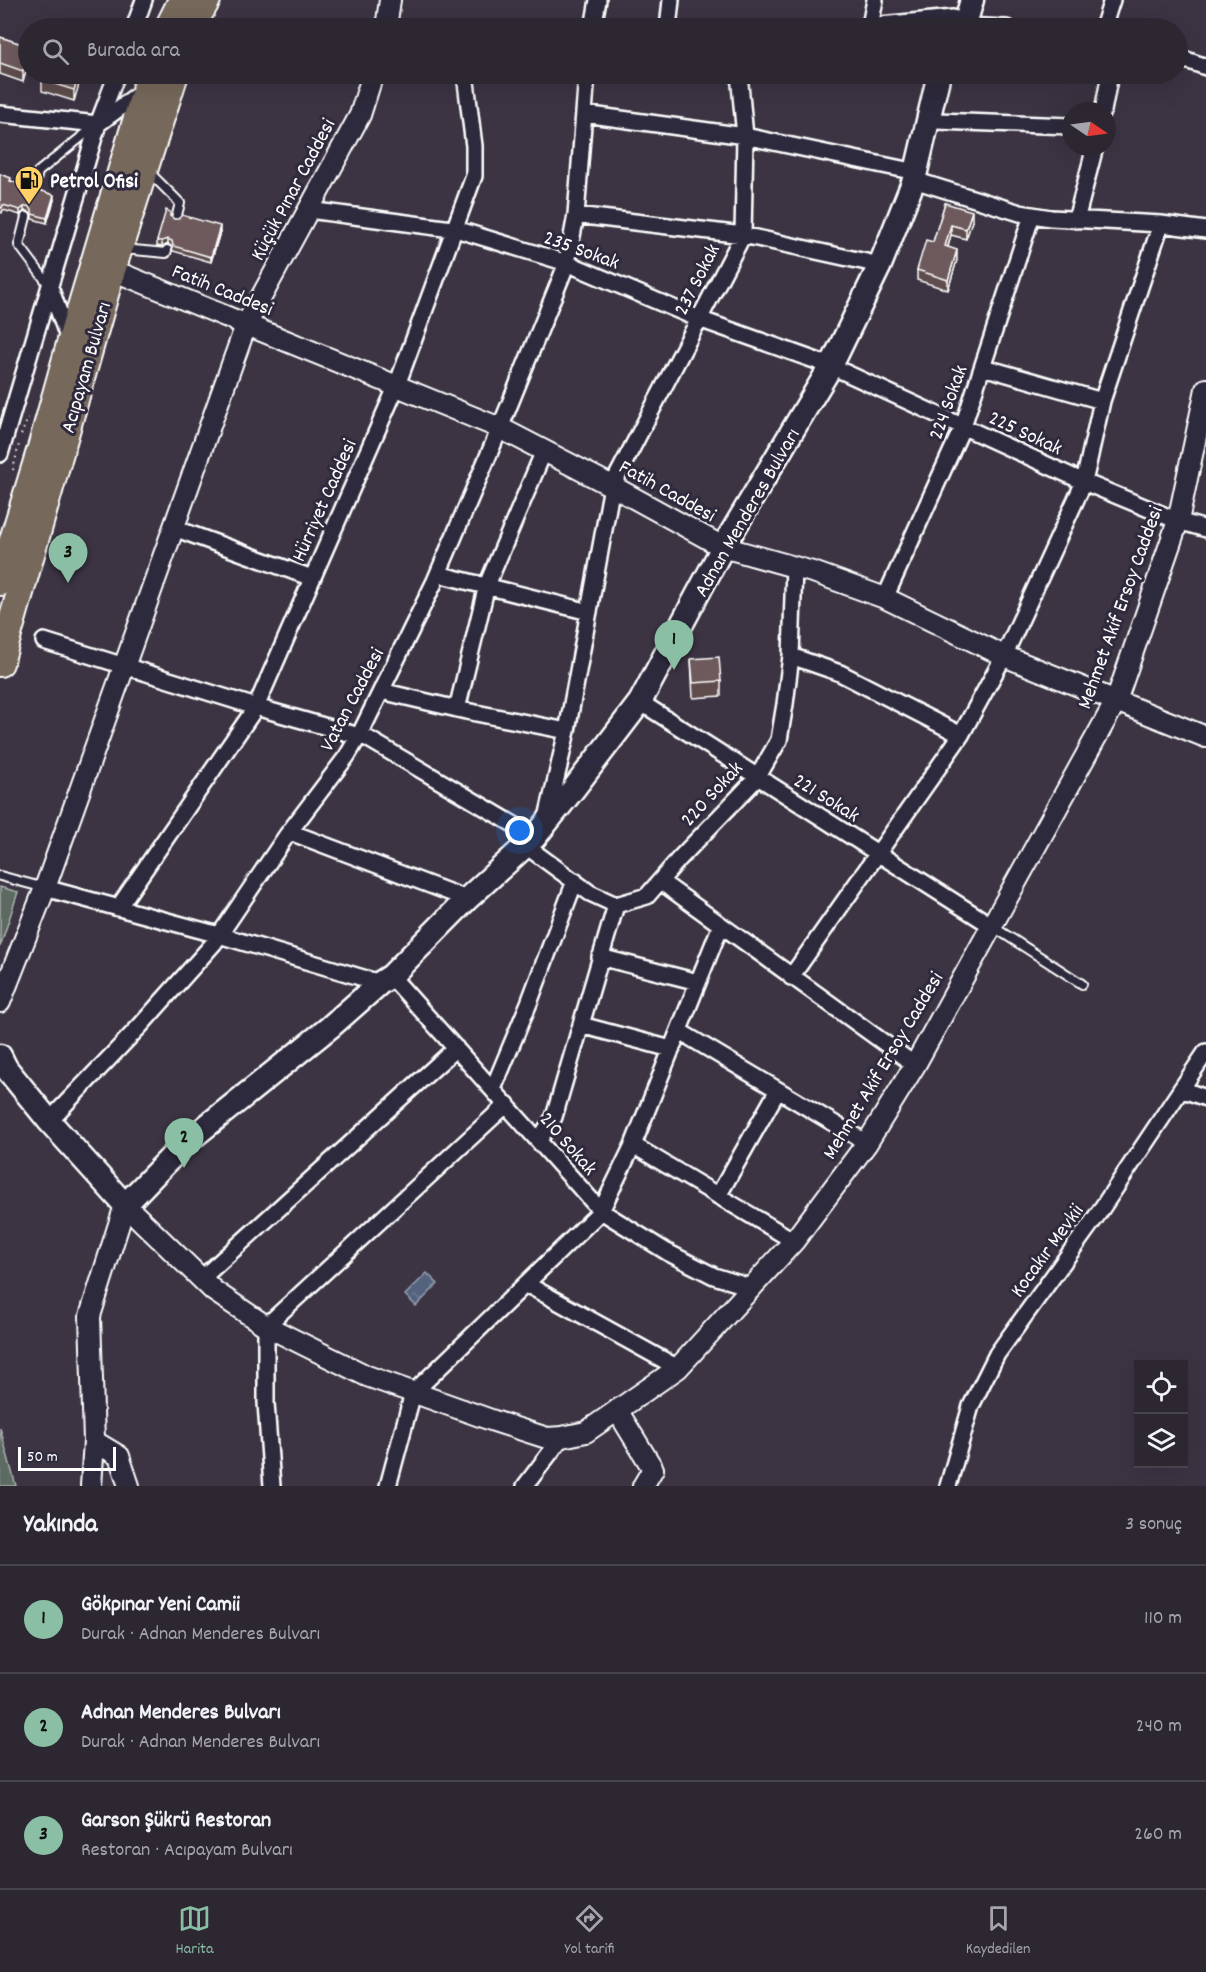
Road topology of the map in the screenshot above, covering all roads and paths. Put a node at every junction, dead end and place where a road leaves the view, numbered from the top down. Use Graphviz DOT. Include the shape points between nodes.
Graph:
graph roads {
  1 [pos="144,0"];
  2 [pos="182,0"];
  3 [pos="207,0"];
  4 [pos="390,0"];
  5 [pos="598,0"];
  6 [pos="671,0"];
  7 [pos="875,0"];
  8 [pos="972,0"];
  9 [pos="1112,0"];
  10 [pos="138,18"];
  11 [pos="173,18"];
  12 [pos="197,18"];
  13 [pos="387,18"];
  14 [pos="595,18"];
  15 [pos="669,18"];
  16 [pos="868,18"];
  17 [pos="959,18"];
  18 [pos="1106,18"];
  19 [pos="1188,61"];
  20 [pos="1206,67"];
  21 [pos="113,84"];
  22 [pos="145,84"];
  23 [pos="146,84"];
  24 [pos="172,84"];
  25 [pos="370,84"];
  26 [pos="466,84"];
  27 [pos="586,84"];
  28 [pos="741,84"];
  29 [pos="936,84"];
  30 [pos="948,84"];
  31 [pos="1108,84"];
  32 [pos="1105,102"];
  33 [pos="0,114"];
  34 [pos="584,114"];
  35 [pos="937,122"];
  36 [pos="98,124"];
  37 [pos="1062,126"];
  38 [pos="745,136"];
  39 [pos="1093,156"];
  40 [pos="144,168"];
  41 [pos="917,168"];
  42 [pos="33,193"];
  43 [pos="309,210"];
  44 [pos="576,215"];
  45 [pos="1032,215"];
  46 [pos="26,217"];
  47 [pos="176,219"];
  48 [pos="1076,220"];
  49 [pos="1161,224"];
  50 [pos="454,230"];
  51 [pos="1206,230"];
  52 [pos="743,235"];
  53 [pos="167,250"];
  54 [pos="115,259"];
  55 [pos="567,263"];
  56 [pos="880,265"];
  57 [pos="50,286"];
  58 [pos="699,319"];
  59 [pos="246,325"];
  60 [pos="70,344"];
  61 [pos="831,366"];
  62 [pos="983,367"];
  63 [pos="397,385"];
  64 [pos="1206,389"];
  65 [pos="1102,401"];
  66 [pos="963,426"];
  67 [pos="500,428"];
  68 [pos="3,431"];
  69 [pos="544,451"];
  70 [pos="0,454"];
  71 [pos="1084,482"];
  72 [pos="612,486"];
  73 [pos="1178,521"];
  74 [pos="174,528"];
  75 [pos="1206,530"];
  76 [pos="6,547"];
  77 [pos="723,547"];
  78 [pos="794,567"];
  79 [pos="438,574"];
  80 [pos="312,578"];
  81 [pos="0,582"];
  82 [pos="487,585"];
  83 [pos="885,598"];
  84 [pos="589,612"];
  85 [pos="44,641"];
  86 [pos="791,656"];
  87 [pos="1004,656"];
  88 [pos="0,663"];
  89 [pos="124,666"];
  90 [pos="381,691"];
  91 [pos="1116,701"];
  92 [pos="640,702"];
  93 [pos="256,707"];
  94 [pos="457,709"];
  95 [pos="567,731"];
  96 [pos="359,735"];
  97 [pos="961,735"];
  98 [pos="1206,737"];
  99 [pos="757,777"];
  100 [pos="290,832"];
  101 [pos="536,835"];
  102 [pos="878,854"];
  103 [pos="0,876"];
  104 [pos="575,881"];
  105 [pos="660,881"];
  106 [pos="45,888"];
  107 [pos="467,899"];
  108 [pos="616,905"];
  109 [pos="118,908"];
  110 [pos="721,925"];
  111 [pos="992,926"];
  112 [pos="219,935"];
  113 [pos="600,957"];
  114 [pos="791,977"];
  115 [pos="385,979"];
  116 [pos="698,982"];
  117 [pos="1082,984"];
  118 [pos="0,1002"];
  119 [pos="581,1025"];
  120 [pos="679,1031"];
  121 [pos="456,1048"];
  122 [pos="671,1049"];
  123 [pos="1206,1052"];
  124 [pos="0,1056"];
  125 [pos="915,1065"];
  126 [pos="493,1089"];
  127 [pos="1181,1089"];
  128 [pos="778,1090"];
  129 [pos="1206,1098"];
  130 [pos="507,1104"];
  131 [pos="49,1121"];
  132 [pos="539,1140"];
  133 [pos="867,1143"];
  134 [pos="633,1145"];
  135 [pos="718,1197"];
  136 [pos="125,1205"];
  137 [pos="601,1211"];
  138 [pos="794,1242"];
  139 [pos="201,1279"];
  140 [pos="526,1284"];
  141 [pos="753,1288"];
  142 [pos="266,1326"];
  143 [pos="678,1368"];
  144 [pos="413,1393"];
  145 [pos="617,1410"];
  146 [pos="562,1437"];
  147 [pos="94,1442"];
  148 [pos="91,1486"];
  149 [pos="129,1486"];
  150 [pos="272,1486"];
  151 [pos="390,1486"];
  152 [pos="525,1486"];
  153 [pos="643,1486"];
  154 [pos="948,1486"];
  1 -- 10 [label="street"];
  2 -- 11 [label="main road"];
  3 -- 12 [label="main road"];
  4 -- 13 [label="street"];
  5 -- 14 [label="street"];
  6 -- 15 [label="street"];
  7 -- 16 [label="street"];
  8 -- 17 [label="main road"];
  9 -- 18 [label="street"];
  19 -- 20 [label="street"];
  21 -- 36 [label="street"];
  22 -- 36 [label="street"];
  23 -- 60 [label="main road, Acıpayam Bulvarı"];
  24 -- 40 [label="main road, Acıpayam Bulvarı"];
  25 -- 43 [label="street, Küçük Pınar Caddesi" via="360,115"];
  26 -- 50 [label="street, Hürriyet Caddesi" via="474,176"];
  27 -- 34 [label="street, Vatan Caddesi"];
  28 -- 38 [label="street, 237 Sokak"];
  29 -- 41 [label="main road"];
  30 -- 35 [label="main road"];
  31 -- 32 [label="street"];
  33 -- 36 [label="street"];
  34 -- 38 [label="street"];
  34 -- 44 [label="street, Vatan Caddesi"];
  35 -- 37 [label="street"];
  35 -- 41 [label="main road"];
  36 -- 42 [label="lane" via="38,172"];
  36 -- 57 [label="street"];
  38 -- 41 [label="street"];
  38 -- 52 [label="street, 237 Sokak"];
  39 -- 48 [label="street"];
  40 -- 47 [label="lane" via="180,203"];
  40 -- 54 [label="main road, Acıpayam Bulvarı"];
  41 -- 45 [label="street"];
  41 -- 56 [label="main road, Adnan Menderes Bulvarı"];
  43 -- 50 [label="street, 235 Sokak"];
  43 -- 59 [label="street, Küçük Pınar Caddesi"];
  44 -- 52 [label="street"];
  44 -- 55 [label="street, Vatan Caddesi"];
  45 -- 48 [label="street"];
  45 -- 62 [label="street, 224 Sokak"];
  46 -- 57 [label="lane" via="19,244"];
  48 -- 49 [label="street"];
  49 -- 51 [label="street"];
  49 -- 65 [label="street"];
  50 -- 55 [label="street, 235 Sokak"];
  50 -- 63 [label="street, Hürriyet Caddesi"];
  52 -- 56 [label="street"];
  52 -- 58 [label="street, 237 Sokak"];
  53 -- 54 [label="lane"];
  54 -- 59 [label="street, Fatih Caddesi"];
  54 -- 88 [label="main road, Acıpayam Bulvarı"];
  55 -- 58 [label="street, 235 Sokak"];
  55 -- 67 [label="street, Vatan Caddesi"];
  56 -- 61 [label="main road, Adnan Menderes Bulvarı"];
  57 -- 60 [label="street"];
  57 -- 68 [label="street"];
  58 -- 61 [label="street, 235 Sokak"];
  58 -- 72 [label="street, 237 Sokak"];
  59 -- 63 [label="street, Fatih Caddesi"];
  59 -- 74 [label="street, Küçük Pınar Caddesi"];
  60 -- 76 [label="main road, Acıpayam Bulvarı" via="41,448"];
  61 -- 66 [label="street, 225 Sokak"];
  61 -- 77 [label="main road, Adnan Menderes Bulvarı"];
  62 -- 65 [label="street"];
  62 -- 66 [label="street, 224 Sokak"];
  63 -- 67 [label="street, Fatih Caddesi"];
  63 -- 80 [label="street, Hürriyet Caddesi"];
  64 -- 73 [label="street, Mehmet Akif Ersoy Caddesi"];
  65 -- 71 [label="street"];
  66 -- 71 [label="street, 225 Sokak"];
  66 -- 83 [label="street, 224 Sokak"];
  67 -- 69 [label="street, Fatih Caddesi"];
  67 -- 79 [label="street, Vatan Caddesi"];
  68 -- 70 [label="street"];
  69 -- 72 [label="street, Fatih Caddesi"];
  69 -- 82 [label="street"];
  71 -- 73 [label="street, 225 Sokak"];
  71 -- 87 [label="street"];
  72 -- 77 [label="street, Fatih Caddesi"];
  72 -- 84 [label="street, 237 Sokak"];
  73 -- 75 [label="street, 225 Sokak"];
  73 -- 91 [label="street, Mehmet Akif Ersoy Caddesi"];
  74 -- 80 [label="street"];
  74 -- 89 [label="street, Küçük Pınar Caddesi"];
  76 -- 81 [label="main road, Acıpayam Bulvarı"];
  77 -- 78 [label="street, Fatih Caddesi"];
  77 -- 92 [label="main road, Adnan Menderes Bulvarı"];
  78 -- 83 [label="street, Fatih Caddesi"];
  78 -- 86 [label="street, 220 Sokak"];
  79 -- 82 [label="street"];
  79 -- 90 [label="street, Vatan Caddesi"];
  80 -- 93 [label="street, Hürriyet Caddesi"];
  82 -- 84 [label="street"];
  82 -- 94 [label="street"];
  83 -- 87 [label="street, Fatih Caddesi"];
  84 -- 95 [label="street, 237 Sokak"];
  85 -- 89 [label="street"];
  86 -- 97 [label="street" via="840,673"];
  86 -- 99 [label="street, 220 Sokak" via="779,740"];
  87 -- 91 [label="street, Fatih Caddesi"];
  87 -- 97 [label="street"];
  89 -- 93 [label="street"];
  89 -- 106 [label="street, Küçük Pınar Caddesi"];
  90 -- 94 [label="street"];
  90 -- 96 [label="street, Vatan Caddesi"];
  91 -- 98 [label="street, Fatih Caddesi"];
  91 -- 111 [label="street, Mehmet Akif Ersoy Caddesi"];
  92 -- 99 [label="street, 221 Sokak"];
  92 -- 101 [label="main road, Adnan Menderes Bulvarı"];
  93 -- 96 [label="street"];
  93 -- 109 [label="street, Hürriyet Caddesi"];
  94 -- 95 [label="street"];
  95 -- 101 [label="street, 237 Sokak"];
  96 -- 100 [label="street, Vatan Caddesi"];
  96 -- 101 [label="street"];
  97 -- 102 [label="street"];
  99 -- 102 [label="street, 221 Sokak"];
  99 -- 105 [label="street, 220 Sokak"];
  100 -- 107 [label="street"];
  100 -- 112 [label="street, Vatan Caddesi"];
  101 -- 104 [label="street"];
  101 -- 107 [label="main road, Adnan Menderes Bulvarı"];
  102 -- 111 [label="street, 221 Sokak"];
  102 -- 114 [label="street"];
  103 -- 106 [label="lane"];
  104 -- 108 [label="street"];
  104 -- 126 [label="street"];
  105 -- 108 [label="street, 220 Sokak" via="647,896"];
  105 -- 110 [label="street"];
  106 -- 109 [label="street"];
  106 -- 118 [label="street, Küçük Pınar Caddesi"];
  107 -- 115 [label="main road, Adnan Menderes Bulvarı"];
  108 -- 113 [label="street"];
  109 -- 112 [label="street"];
  110 -- 114 [label="street"];
  110 -- 116 [label="street"];
  111 -- 117 [label="lane"];
  111 -- 125 [label="street, Mehmet Akif Ersoy Caddesi"];
  112 -- 115 [label="street"];
  112 -- 131 [label="street, Vatan Caddesi" via="140,1026"];
  113 -- 116 [label="street"];
  113 -- 119 [label="street"];
  114 -- 125 [label="street"];
  115 -- 121 [label="street, 210 Sokak"];
  115 -- 136 [label="main road, Adnan Menderes Bulvarı" via="183,1145"];
  116 -- 120 [label="street"];
  119 -- 122 [label="street"];
  119 -- 132 [label="street" via="554,1117"];
  120 -- 122 [label="street"];
  120 -- 128 [label="street"];
  121 -- 126 [label="street, 210 Sokak"];
  121 -- 139 [label="street"];
  122 -- 134 [label="street"];
  123 -- 127 [label="street, Kocakır Mevkii"];
  124 -- 131 [label="main road"];
  125 -- 133 [label="street, Mehmet Akif Ersoy Caddesi"];
  126 -- 130 [label="street, 210 Sokak"];
  127 -- 129 [label="street"];
  127 -- 154 [label="street, Kocakır Mevkii" via="1098,1214 997,1354 971,1406"];
  128 -- 133 [label="street"];
  128 -- 135 [label="street"];
  130 -- 132 [label="street, 210 Sokak"];
  130 -- 142 [label="street"];
  131 -- 136 [label="main road"];
  132 -- 137 [label="street, 210 Sokak"];
  133 -- 138 [label="street, Mehmet Akif Ersoy Caddesi"];
  134 -- 135 [label="street"];
  134 -- 137 [label="street"];
  135 -- 138 [label="street"];
  136 -- 139 [label="street, Mehmet Akif Ersoy Caddesi"];
  136 -- 147 [label="street" via="90,1316"];
  137 -- 140 [label="street"];
  137 -- 141 [label="street, 210 Sokak" via="714,1276"];
  138 -- 141 [label="street, Mehmet Akif Ersoy Caddesi"];
  139 -- 142 [label="street, Mehmet Akif Ersoy Caddesi"];
  140 -- 143 [label="street"];
  140 -- 144 [label="street"];
  141 -- 143 [label="street, Mehmet Akif Ersoy Caddesi"];
  142 -- 144 [label="street, Mehmet Akif Ersoy Caddesi" via="367,1376"];
  142 -- 150 [label="street"];
  143 -- 145 [label="street, Mehmet Akif Ersoy Caddesi"];
  144 -- 146 [label="street, Mehmet Akif Ersoy Caddesi" via="547,1438"];
  144 -- 151 [label="street"];
  145 -- 146 [label="street, Mehmet Akif Ersoy Caddesi" via="586,1432"];
  145 -- 153 [label="street" via="652,1469"];
  146 -- 152 [label="street"];
  147 -- 148 [label="street"];
  147 -- 149 [label="street" via="119,1456"];
}
